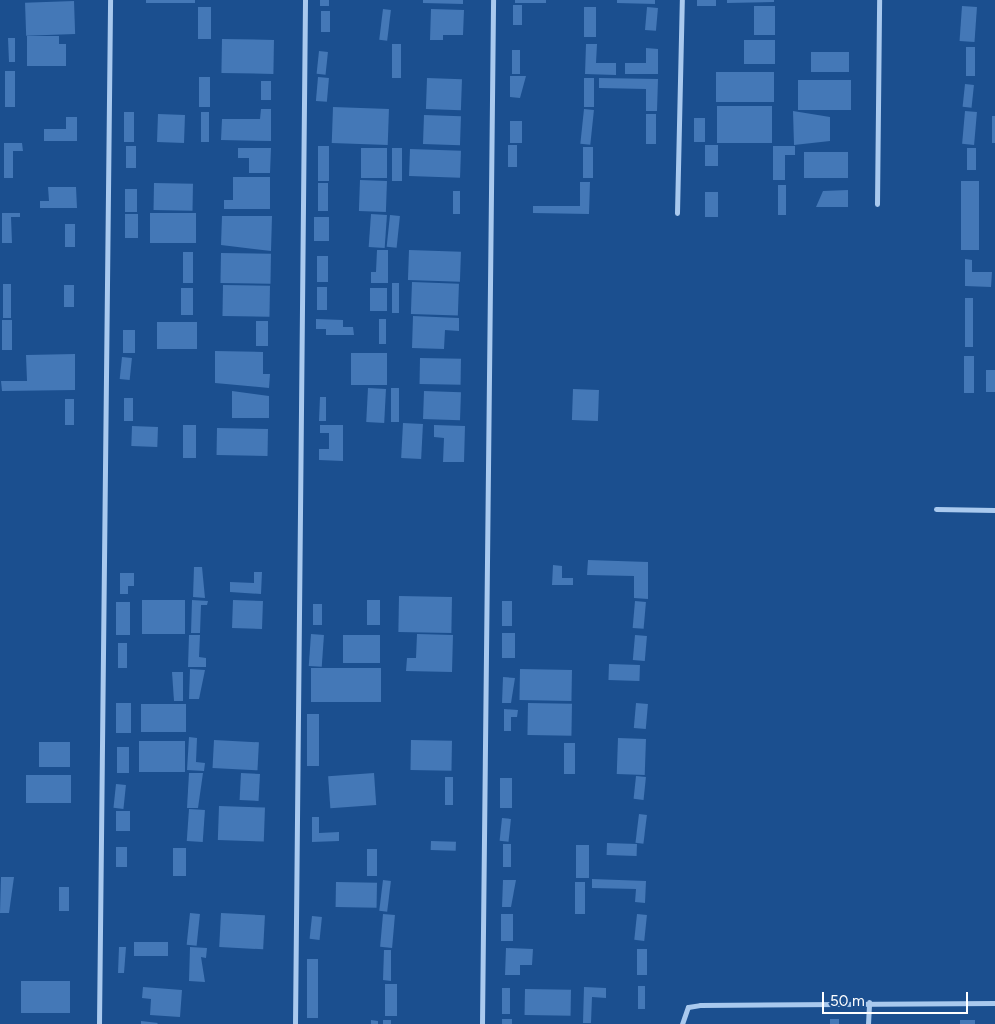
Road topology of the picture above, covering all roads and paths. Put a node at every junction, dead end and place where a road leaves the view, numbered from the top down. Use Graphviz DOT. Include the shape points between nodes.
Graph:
graph roads {
  1 [pos="110,0"];
  2 [pos="305,0"];
  3 [pos="493,0"];
  4 [pos="682,0"];
  5 [pos="879,0"];
  6 [pos="877,204"];
  7 [pos="678,213"];
  8 [pos="936,509"];
  9 [pos="995,510"];
  10 [pos="869,1002"];
  11 [pos="995,1003"];
  12 [pos="99,1024"];
  13 [pos="295,1024"];
  14 [pos="482,1024"];
  15 [pos="682,1024"];
  16 [pos="868,1024"];
  1 -- 12 [label="street"];
  2 -- 13 [label="street"];
  3 -- 14 [label="street"];
  4 -- 7 [label="street"];
  5 -- 6 [label="street"];
  8 -- 9 [label="street"];
  10 -- 11 [label="street"];
  10 -- 15 [label="street" via="700,1005 688,1007"];
  10 -- 16 [label="street"];
}
